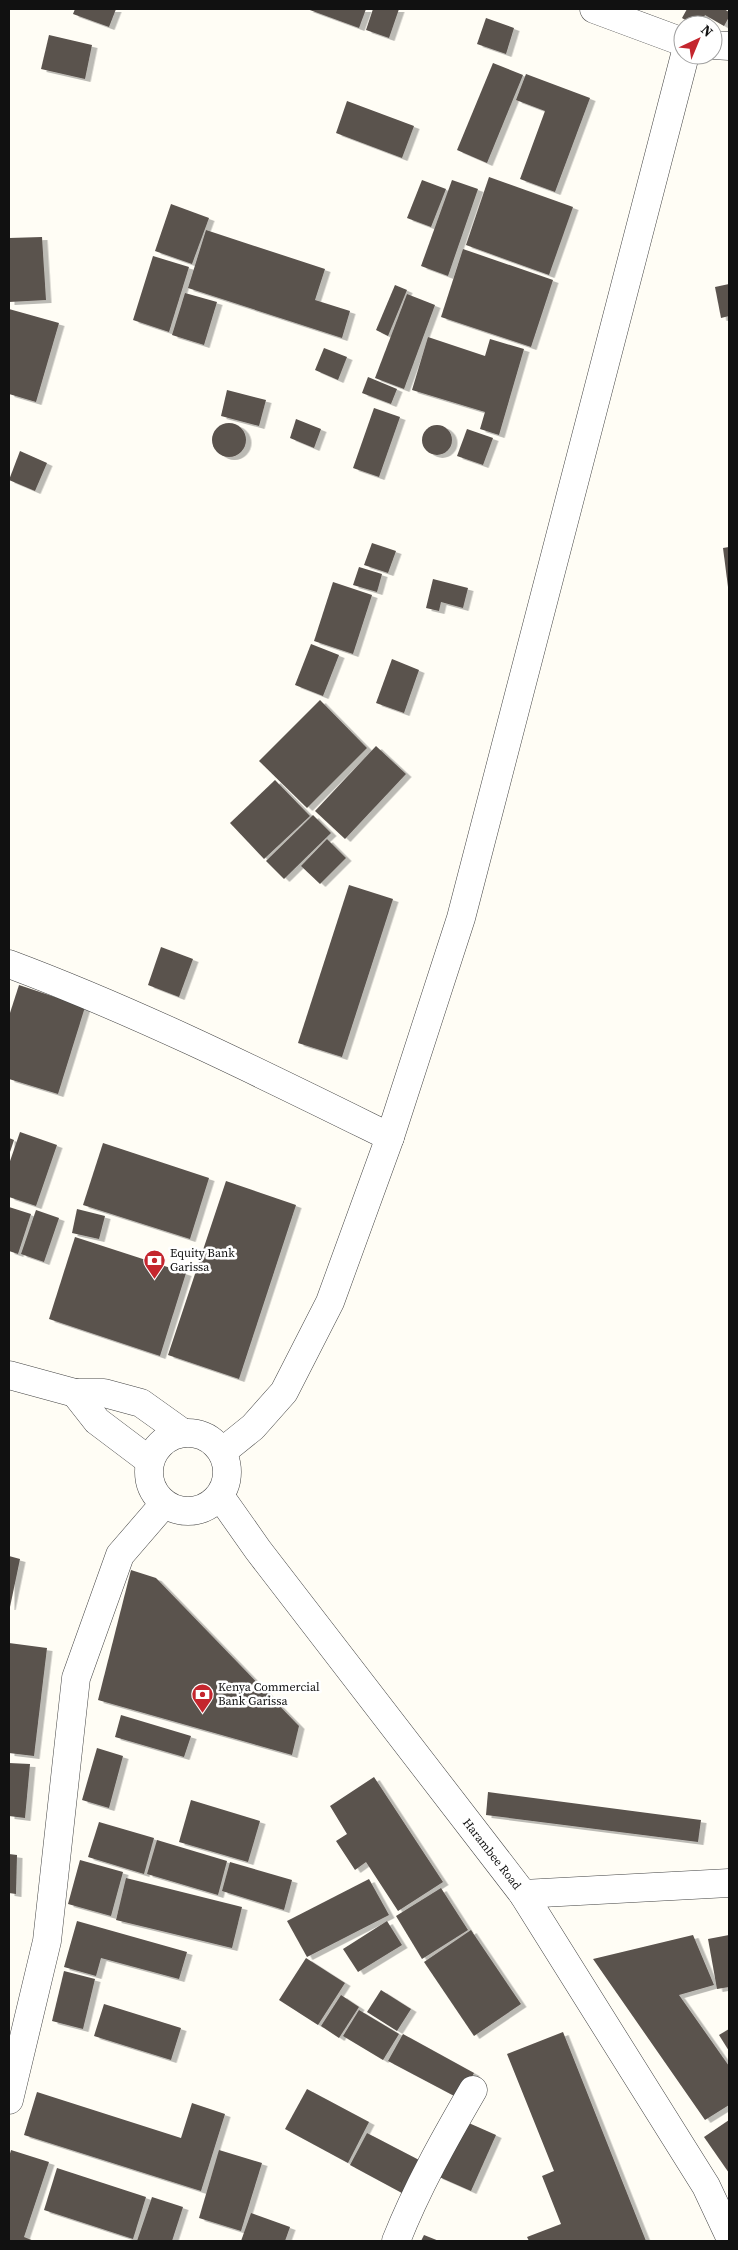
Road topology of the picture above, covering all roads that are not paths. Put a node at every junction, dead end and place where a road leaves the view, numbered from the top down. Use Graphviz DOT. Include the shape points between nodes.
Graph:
graph roads {
  1 [pos="594,9"];
  2 [pos="673,38"];
  3 [pos="682,65"];
  4 [pos="9,964"];
  5 [pos="390,1137"];
  6 [pos="9,1375"];
  7 [pos="75,1393"];
  8 [pos="183,1433"];
  9 [pos="222,1452"];
  10 [pos="150,1462"];
  11 [pos="220,1496"];
  12 [pos="164,1504"];
  13 [pos="729,1883"];
  14 [pos="523,1894"];
  15 [pos="473,2090"];
  16 [pos="9,2100"];
  17 [pos="729,2235"];
  18 [pos="396,2241"];
  1 -- 2 [label="street"];
  3 -- 5 [label="street" via="461,918"];
  4 -- 5 [label="street" via="191,1040"];
  5 -- 9 [label="street" via="330,1302 284,1392 254,1427"];
  6 -- 7 [label="street"];
  7 -- 8 [label="street" via="104,1393 141,1403"];
  7 -- 10 [label="street" via="97,1421"];
  8 -- 9 [label="street" via="198,1433 212,1440"];
  8 -- 10 [label="street" via="168,1438 156,1448"];
  9 -- 11 [label="street" via="228,1466 227,1482"];
  10 -- 12 [label="street" via="149,1477 154,1492"];
  11 -- 12 [label="street" via="209,1506 194,1511"];
  11 -- 14 [label="street, Harambee Road"];
  12 -- 16 [label="street" via="120,1555 76,1678 47,1941"];
  13 -- 14 [label="street"];
  14 -- 17 [label="street, Harambee Road" via="706,2186"];
  15 -- 18 [label="street" via="435,2155"];
}
